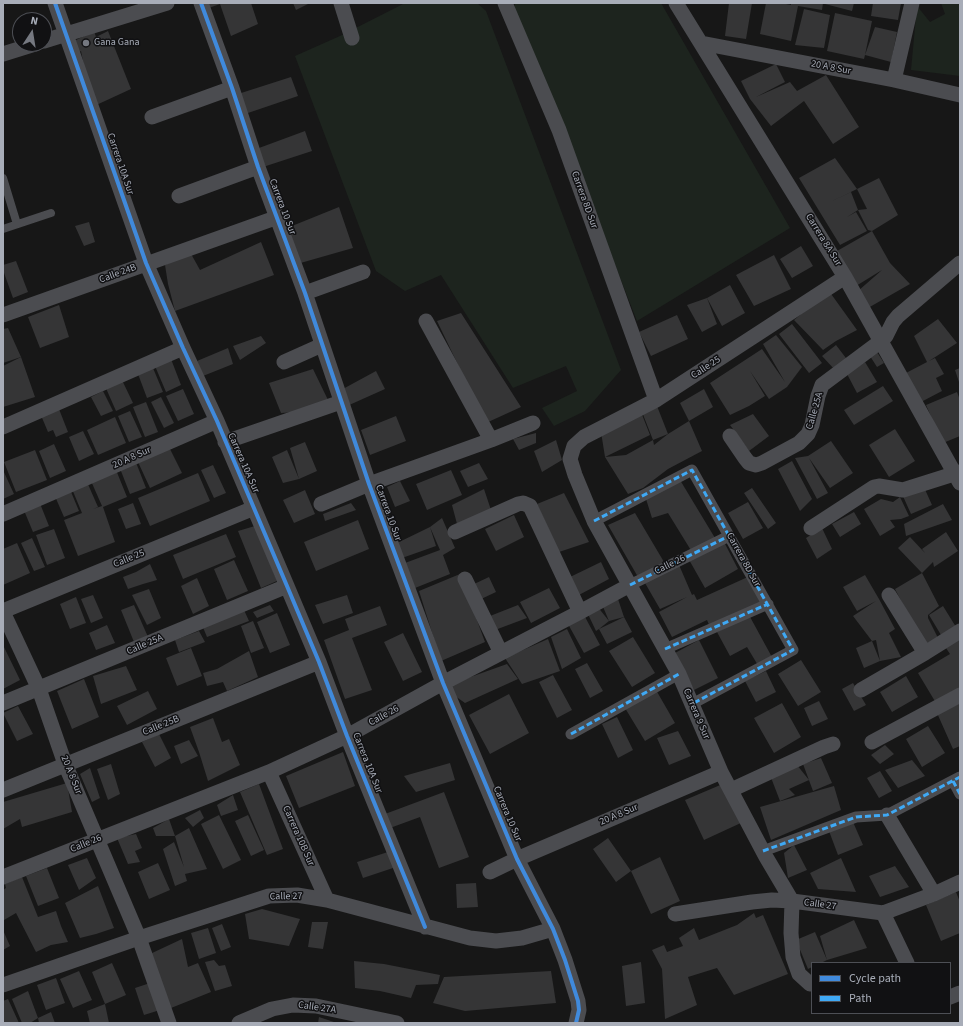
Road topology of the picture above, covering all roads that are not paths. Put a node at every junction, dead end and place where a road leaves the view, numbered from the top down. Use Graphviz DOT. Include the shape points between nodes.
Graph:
graph roads {
  1 [pos="55,3"];
  2 [pos="167,3"];
  3 [pos="200,3"];
  4 [pos="341,3"];
  5 [pos="505,3"];
  6 [pos="676,3"];
  7 [pos="912,3"];
  8 [pos="66,34"];
  9 [pos="52,38"];
  10 [pos="352,38"];
  11 [pos="701,43"];
  12 [pos="894,80"];
  13 [pos="232,88"];
  14 [pos="960,94"];
  15 [pos="152,117"];
  16 [pos="258,167"];
  17 [pos="3,178"];
  18 [pos="180,196"];
  19 [pos="52,213"];
  20 [pos="278,217"];
  21 [pos="17,224"];
  22 [pos="3,229"];
  23 [pos="146,263"];
  24 [pos="960,263"];
  25 [pos="363,272"];
  26 [pos="846,277"];
  27 [pos="305,293"];
  28 [pos="3,315"];
  29 [pos="426,321"];
  30 [pos="882,340"];
  31 [pos="322,345"];
  32 [pos="183,348"];
  33 [pos="284,362"];
  34 [pos="656,400"];
  35 [pos="341,402"];
  36 [pos="217,421"];
  37 [pos="533,423"];
  38 [pos="3,428"];
  39 [pos="730,436"];
  40 [pos="491,440"];
  41 [pos="225,442"];
  42 [pos="570,459"];
  43 [pos="958,476"];
  44 [pos="369,484"];
  45 [pos="321,504"];
  46 [pos="254,508"];
  47 [pos="3,514"];
  48 [pos="594,521"];
  49 [pos="811,528"];
  50 [pos="455,532"];
  51 [pos="729,536"];
  52 [pos="465,579"];
  53 [pos="630,585"];
  54 [pos="288,586"];
  55 [pos="890,594"];
  56 [pos="768,604"];
  57 [pos="3,611"];
  58 [pos="580,612"];
  59 [pos="960,631"];
  60 [pos="665,648"];
  61 [pos="501,653"];
  62 [pos="924,653"];
  63 [pos="319,662"];
  64 [pos="679,674"];
  65 [pos="443,683"];
  66 [pos="39,689"];
  67 [pos="861,690"];
  68 [pos="960,695"];
  69 [pos="3,703"];
  70 [pos="692,704"];
  71 [pos="571,734"];
  72 [pos="347,736"];
  73 [pos="872,742"];
  74 [pos="833,744"];
  75 [pos="65,764"];
  76 [pos="269,772"];
  77 [pos="721,772"];
  78 [pos="956,779"];
  79 [pos="3,790"];
  80 [pos="731,790"];
  81 [pos="960,794"];
  82 [pos="886,815"];
  83 [pos="98,839"];
  84 [pos="763,851"];
  85 [pos="517,859"];
  86 [pos="490,872"];
  87 [pos="3,877"];
  88 [pos="960,882"];
  89 [pos="934,894"];
  90 [pos="327,900"];
  91 [pos="792,901"];
  92 [pos="883,913"];
  93 [pos="675,914"];
  94 [pos="425,927"];
  95 [pos="553,929"];
  96 [pos="139,938"];
  97 [pos="906,962"];
  98 [pos="811,984"];
  99 [pos="3,985"];
  100 [pos="577,1021"];
  101 [pos="169,1023"];
  102 [pos="239,1023"];
  103 [pos="397,1023"];
  1 -- 8 [label="street, Carrera 10A Sur"];
  2 -- 8 [label="street"];
  3 -- 13 [label="street, Carrera 10 Sur"];
  4 -- 10 [label="street"];
  5 -- 34 [label="street, Carrera 8D Sur" via="559,130"];
  6 -- 11 [label="street, Carrera 8A Sur"];
  7 -- 12 [label="street"];
  8 -- 9 [label="street"];
  8 -- 23 [label="street, Carrera 10A Sur"];
  11 -- 12 [label="street, 20 A 8 Sur"];
  11 -- 26 [label="street, Carrera 8A Sur"];
  12 -- 14 [label="street, 20 A 8 Sur"];
  13 -- 15 [label="street"];
  13 -- 16 [label="street, Carrera 10 Sur"];
  16 -- 18 [label="street"];
  16 -- 20 [label="street, Carrera 10 Sur"];
  17 -- 21 [label="lane"];
  19 -- 21 [label="lane"];
  20 -- 23 [label="street, Calle 24B"];
  20 -- 27 [label="street, Carrera 10 Sur"];
  21 -- 22 [label="lane"];
  23 -- 28 [label="street, Calle 24B"];
  23 -- 32 [label="street, Carrera 10A Sur"];
  24 -- 30 [label="street" via="895,319"];
  25 -- 27 [label="street"];
  26 -- 30 [label="street, Carrera 8A Sur"];
  26 -- 34 [label="street, Calle 25"];
  27 -- 31 [label="street, Carrera 10 Sur"];
  29 -- 40 [label="street"];
  30 -- 39 [label="street, Calle 25A" via="822,386 812,425 808,434 799,443 756,465 744,458"];
  30 -- 43 [label="street, Carrera 8A Sur"];
  31 -- 33 [label="street"];
  31 -- 35 [label="street, Carrera 10 Sur"];
  32 -- 36 [label="street, Carrera 10A Sur"];
  32 -- 38 [label="street"];
  34 -- 42 [label="street, Calle 25" via="584,437 574,446"];
  35 -- 41 [label="street"];
  35 -- 44 [label="street, Carrera 10 Sur"];
  36 -- 41 [label="street, Carrera 10A Sur"];
  36 -- 47 [label="street, 20 A 8 Sur"];
  37 -- 40 [label="street"];
  40 -- 44 [label="street"];
  41 -- 46 [label="street, Carrera 10A Sur"];
  42 -- 48 [label="street, Carrera 9 Sur"];
  43 -- 49 [label="street" via="903,490 874,487"];
  44 -- 45 [label="street"];
  44 -- 65 [label="street, Carrera 10 Sur"];
  46 -- 54 [label="street, Carrera 10A Sur"];
  46 -- 57 [label="street, Calle 25"];
  48 -- 51 [label="street, Carrera 8D Sur" via="692,470"];
  48 -- 53 [label="street, Carrera 9 Sur"];
  50 -- 58 [label="street" via="518,504 530,506"];
  51 -- 53 [label="street, Calle 26"];
  51 -- 56 [label="street, Carrera 8D Sur"];
  52 -- 61 [label="street"];
  53 -- 58 [label="street, Calle 26"];
  53 -- 60 [label="street, Carrera 9 Sur"];
  54 -- 63 [label="street, Carrera 10A Sur"];
  54 -- 66 [label="street, Calle 25A"];
  55 -- 62 [label="street"];
  56 -- 60 [label="street"];
  56 -- 70 [label="street, Carrera 8D Sur" via="793,650"];
  57 -- 66 [label="street, 20 A 8 Sur"];
  58 -- 61 [label="street, Calle 26"];
  59 -- 62 [label="street"];
  60 -- 64 [label="street, Carrera 9 Sur"];
  61 -- 65 [label="street, Calle 26"];
  62 -- 67 [label="street"];
  63 -- 72 [label="street, Carrera 10A Sur"];
  63 -- 75 [label="street, Calle 25B"];
  64 -- 70 [label="street, Carrera 9 Sur"];
  64 -- 71 [label="street"];
  65 -- 72 [label="street, Calle 26"];
  65 -- 85 [label="street, Carrera 10 Sur"];
  66 -- 69 [label="street, Calle 25A"];
  66 -- 75 [label="street, 20 A 8 Sur"];
  68 -- 73 [label="street"];
  70 -- 77 [label="street, Carrera 9 Sur"];
  72 -- 76 [label="street, Calle 26"];
  72 -- 94 [label="street, Carrera 10A Sur"];
  74 -- 80 [label="street"];
  75 -- 79 [label="street, Calle 25B"];
  75 -- 83 [label="street, 20 A 8 Sur"];
  76 -- 83 [label="street, Calle 26"];
  76 -- 90 [label="street, Carrera 10B Sur"];
  77 -- 80 [label="street, Carrera 9 Sur"];
  77 -- 85 [label="street, 20 A 8 Sur"];
  78 -- 81 [label="street"];
  78 -- 82 [label="street"];
  80 -- 84 [label="street, Carrera 9 Sur"];
  82 -- 84 [label="street" via="856,817"];
  82 -- 89 [label="street"];
  83 -- 87 [label="street, Calle 26"];
  83 -- 96 [label="street, 20 A 8 Sur"];
  84 -- 91 [label="street, Carrera 9 Sur"];
  85 -- 86 [label="street, 20 A 8 Sur"];
  85 -- 95 [label="street, Carrera 10 Sur"];
  88 -- 89 [label="street, Calle 27"];
  89 -- 92 [label="street, Calle 27"];
  90 -- 94 [label="street, Calle 27"];
  90 -- 96 [label="street, Calle 27" via="297,895 269,896"];
  91 -- 92 [label="street, Calle 27"];
  91 -- 93 [label="street, Calle 27" via="752,902"];
  91 -- 98 [label="street" via="793,957 799,974"];
  92 -- 97 [label="street"];
  94 -- 95 [label="street, Calle 27" via="470,938 496,941 522,938"];
  95 -- 100 [label="street, Carrera 10 Sur" via="578,1001"];
  96 -- 99 [label="street, Calle 27"];
  96 -- 101 [label="street, 20 A 8 Sur"];
  102 -- 103 [label="street, Calle 27A" via="272,1009 293,1005 316,1006"];
}
